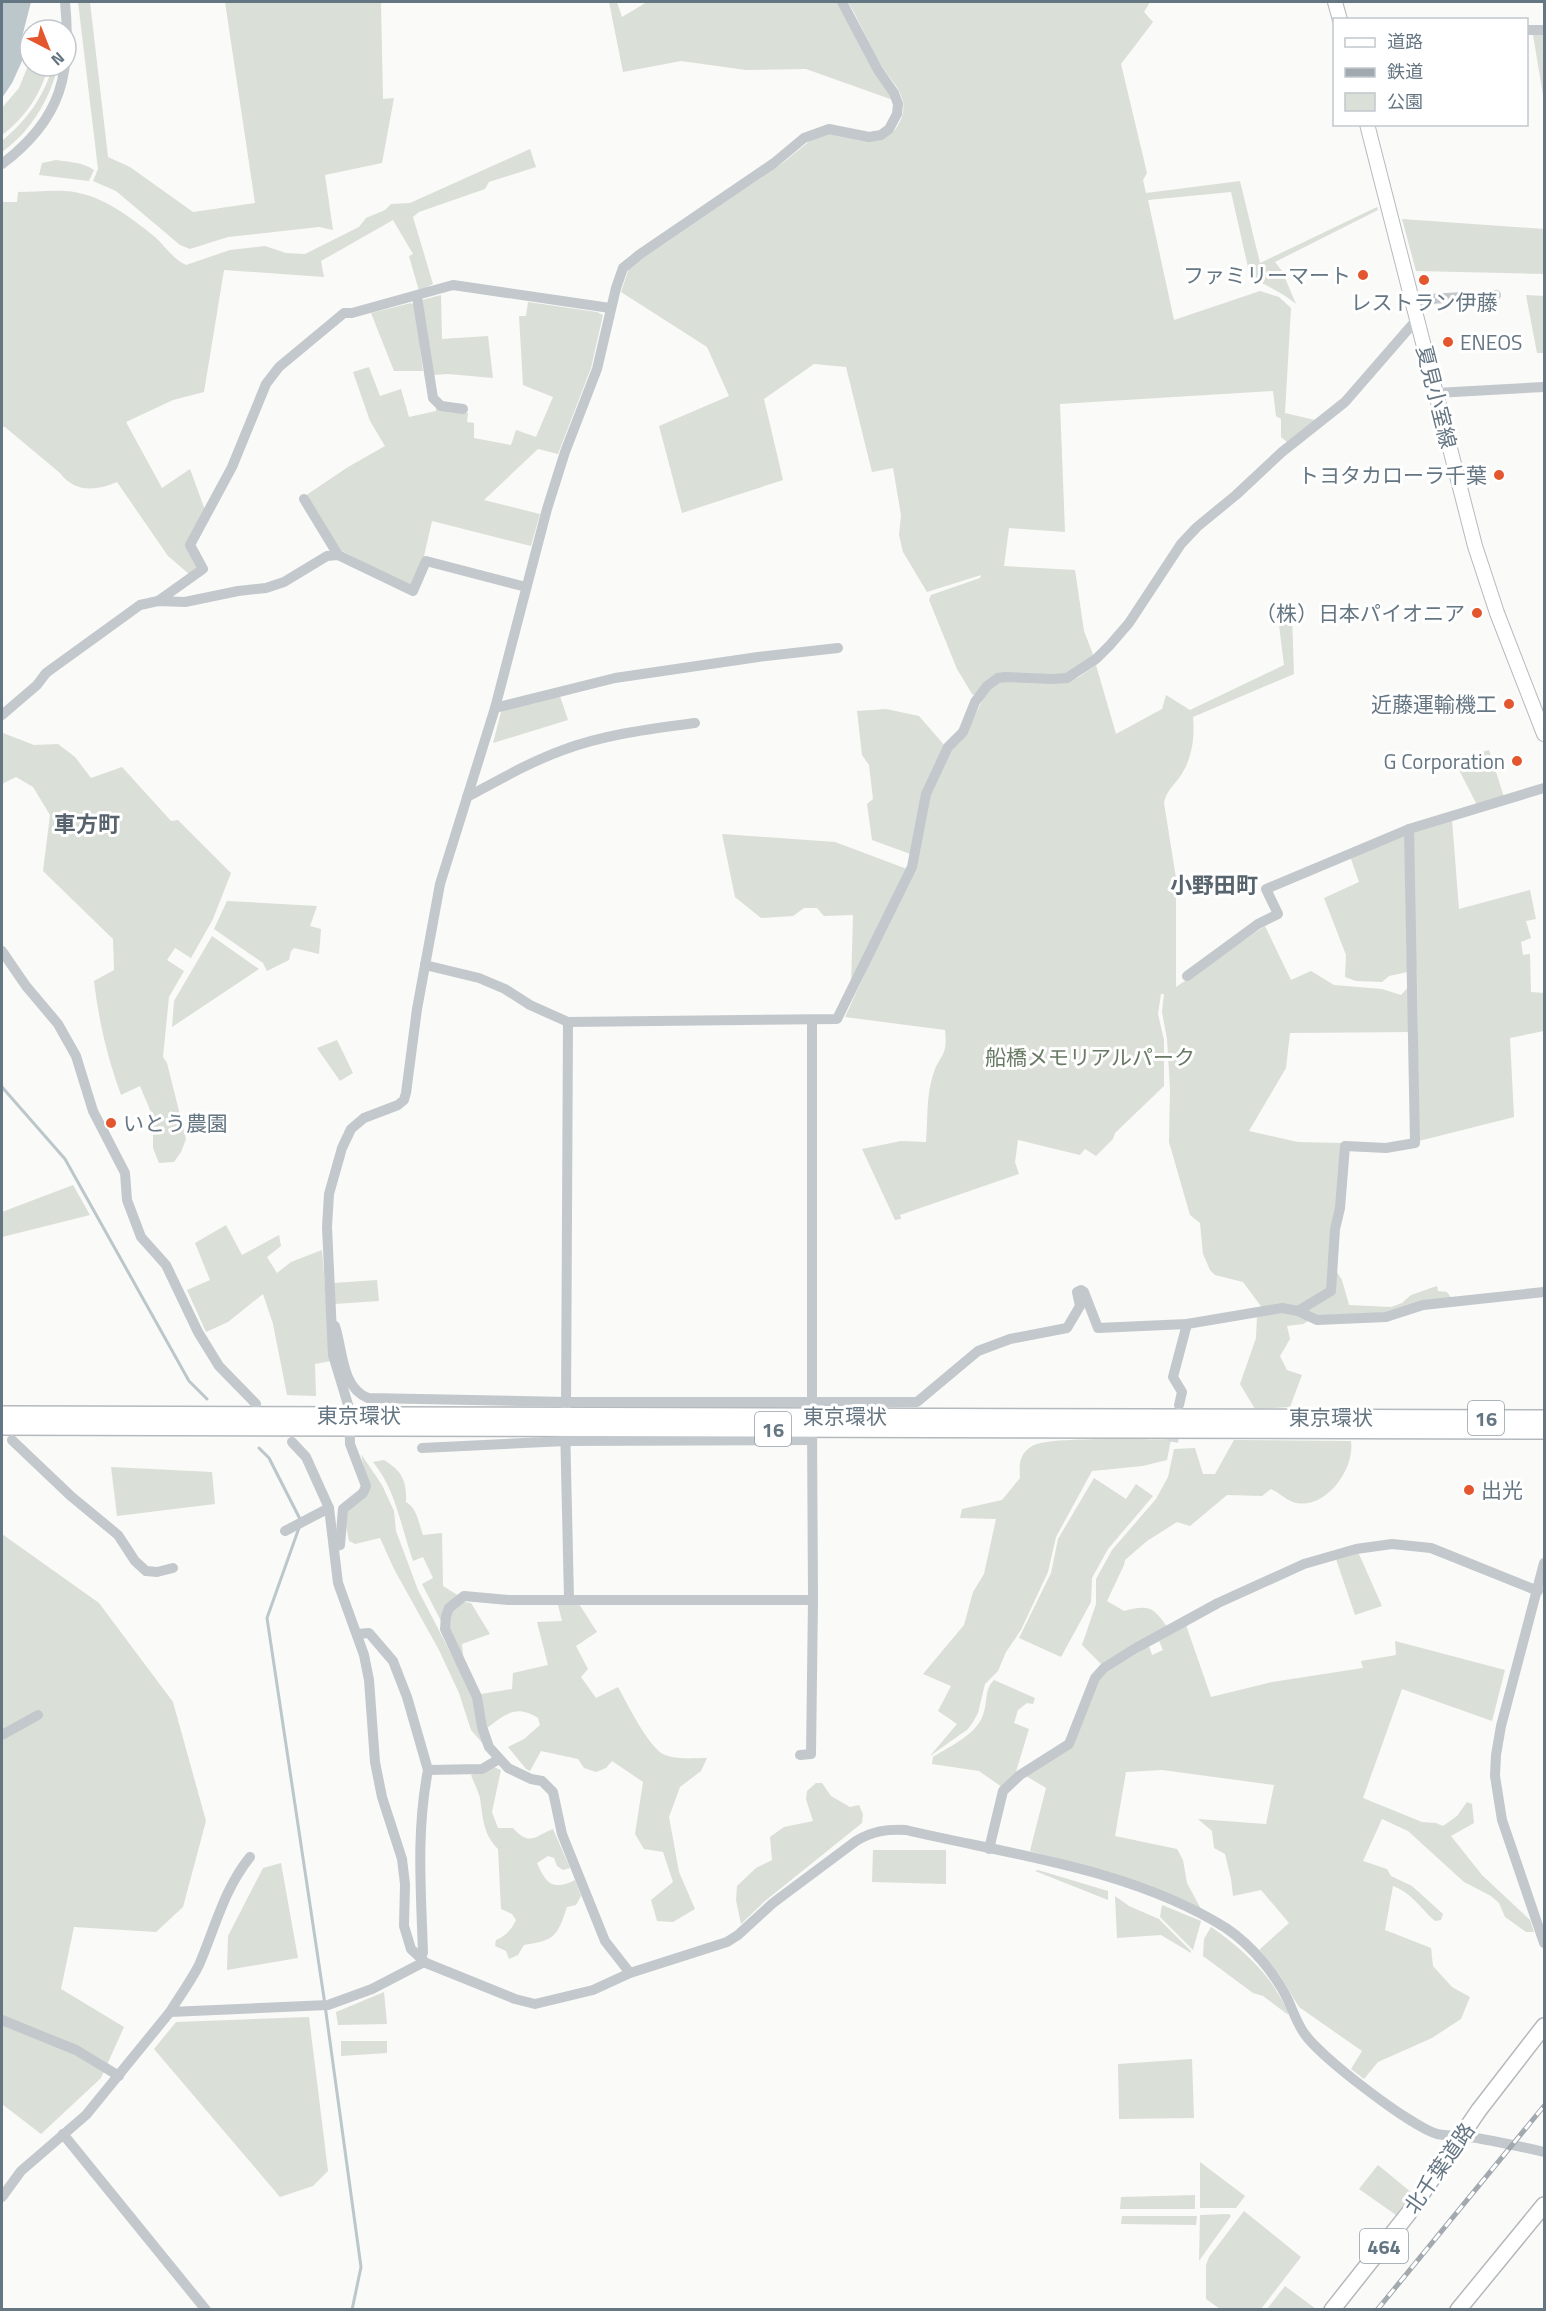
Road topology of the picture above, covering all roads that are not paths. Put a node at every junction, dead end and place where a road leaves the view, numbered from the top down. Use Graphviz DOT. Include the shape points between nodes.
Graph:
graph roads {
  1 [pos="65,2"];
  2 [pos="842,2"];
  3 [pos="1335,2"];
  4 [pos="1339,18"];
  5 [pos="1528,30"];
  6 [pos="1545,30"];
  7 [pos="1368,126"];
  8 [pos="2,164"];
  9 [pos="1496,295"];
  10 [pos="417,297"];
  11 [pos="1413,300"];
  12 [pos="610,308"];
  13 [pos="1418,318"];
  14 [pos="1545,387"];
  15 [pos="1436,393"];
  16 [pos="463,409"];
  17 [pos="304,499"];
  18 [pos="338,555"];
  19 [pos="526,587"];
  20 [pos="158,601"];
  21 [pos="838,648"];
  22 [pos="495,708"];
  23 [pos="2,715"];
  24 [pos="695,723"];
  25 [pos="1545,734"];
  26 [pos="1545,788"];
  27 [pos="468,796"];
  28 [pos="1409,829"];
  29 [pos="3,956"];
  30 [pos="425,965"];
  31 [pos="1187,976"];
  32 [pos="812,1020"];
  33 [pos="568,1022"];
  34 [pos="1545,1292"];
  35 [pos="1298,1311"];
  36 [pos="331,1312"];
  37 [pos="1187,1324"];
  38 [pos="256,1404"];
  39 [pos="1179,1405"];
  40 [pos="2,1414"];
  41 [pos="1545,1418"];
  42 [pos="350,1422"];
  43 [pos="566,1422"];
  44 [pos="812,1422"];
  45 [pos="2,1427"];
  46 [pos="1545,1431"];
  47 [pos="12,1440"];
  48 [pos="292,1442"];
  49 [pos="422,1448"];
  50 [pos="329,1508"];
  51 [pos="290,1529"];
  52 [pos="334,1546"];
  53 [pos="1545,1563"];
  54 [pos="173,1568"];
  55 [pos="1538,1591"];
  56 [pos="569,1599"];
  57 [pos="813,1600"];
  58 [pos="357,1634"];
  59 [pos="38,1715"];
  60 [pos="2,1735"];
  61 [pos="800,1755"];
  62 [pos="499,1759"];
  63 [pos="428,1770"];
  64 [pos="990,1849"];
  65 [pos="250,1857"];
  66 [pos="403,1870"];
  67 [pos="418,1871"];
  68 [pos="1545,1943"];
  69 [pos="423,1958"];
  70 [pos="630,1973"];
  71 [pos="170,2012"];
  72 [pos="2,2020"];
  73 [pos="1545,2026"];
  74 [pos="119,2076"];
  75 [pos="63,2134"];
  76 [pos="1462,2136"];
  77 [pos="1545,2152"];
  78 [pos="2,2197"];
  79 [pos="1545,2205"];
  80 [pos="206,2310"];
  81 [pos="1332,2310"];
  82 [pos="1458,2310"];
  1 -- 8 [label="street" via="68,47 58,94 34,135"];
  2 -- 12 [label="street" via="894,93 897,114 889,129 869,137 829,129 804,138 774,164 623,268"];
  3 -- 4 [label="main road"];
  5 -- 6 [label="street"];
  7 -- 11 [label="main road, 夏見小室線"];
  9 -- 11 [label="street"];
  10 -- 12 [label="street" via="453,285"];
  10 -- 16 [label="street" via="433,398 441,406"];
  10 -- 20 [label="street" via="344,313 279,367 266,384 232,467 190,545 203,569"];
  11 -- 13 [label="main road, 夏見小室線"];
  12 -- 19 [label="street" via="597,369 546,509"];
  13 -- 15 [label="main road, 夏見小室線"];
  13 -- 32 [label="street" via="1345,402 1197,527 1181,544 1129,623 1096,659 1067,678 1005,676 987,686 975,702 963,732 948,747 926,794 912,867 837,1019"];
  14 -- 15 [label="street"];
  15 -- 25 [label="main road, 夏見小室線" via="1484,576"];
  17 -- 18 [label="street"];
  18 -- 19 [label="street" via="413,591 426,561"];
  18 -- 20 [label="street" via="327,556 284,582 266,588 185,602"];
  19 -- 22 [label="street"];
  20 -- 23 [label="street" via="140,605 126,614 46,673"];
  21 -- 22 [label="street" via="615,678"];
  22 -- 27 [label="street"];
  24 -- 27 [label="street" via="589,741 539,760"];
  26 -- 28 [label="street"];
  27 -- 30 [label="street" via="440,884"];
  28 -- 31 [label="street" via="1266,889 1278,914"];
  28 -- 35 [label="street" via="1415,1143 1386,1148 1345,1146 1331,1291"];
  29 -- 38 [label="street" via="58,1024 76,1056 98,1123 125,1173 127,1200 141,1237 166,1265 198,1332 219,1365"];
  30 -- 33 [label="street" via="505,988 530,1005"];
  30 -- 36 [label="street" via="404,1100 398,1106 364,1118 351,1129 329,1194"];
  32 -- 33 [label="street"];
  32 -- 44 [label="street"];
  33 -- 43 [label="street"];
  34 -- 35 [label="street" via="1422,1305 1386,1317 1317,1320"];
  35 -- 37 [label="street" via="1275,1308"];
  36 -- 42 [label="street" via="333,1355"];
  36 -- 43 [label="street" via="349,1381 368,1398"];
  37 -- 39 [label="street" via="1173,1377 1182,1392"];
  37 -- 44 [label="street" via="1098,1328 1081,1290 1077,1292 1080,1306 1067,1328 1010,1339 978,1351 917,1402"];
  40 -- 42 [label="highway, 東京環状 / 16"];
  41 -- 44 [label="highway, 東京環状 / 16"];
  42 -- 43 [label="highway, 東京環状 / 16"];
  42 -- 45 [label="highway, 東京環状 / 16"];
  42 -- 52 [label="street" via="350,1444 366,1489 343,1509 340,1545"];
  43 -- 44 [label="highway, 東京環状 / 16"];
  43 -- 44 [label="street"];
  43 -- 49 [label="street"];
  43 -- 56 [label="street"];
  44 -- 46 [label="highway, 東京環状 / 16"];
  44 -- 57 [label="street"];
  47 -- 54 [label="street" via="118,1535 146,1571"];
  48 -- 50 [label="street" via="306,1457"];
  50 -- 51 [label="street"];
  50 -- 52 [label="street"];
  52 -- 58 [label="street" via="343,1600"];
  53 -- 55 [label="street"];
  55 -- 64 [label="street" via="1431,1548 1392,1544 1356,1549 1304,1564 1218,1604 1104,1668 1095,1678 1069,1744 1020,1775 1003,1791"];
  55 -- 68 [label="street" via="1501,1726 1495,1776 1502,1820"];
  56 -- 57 [label="street"];
  56 -- 62 [label="street" via="464,1596 446,1616 445,1629 477,1697 489,1747"];
  57 -- 61 [label="street" via="811,1754"];
  58 -- 63 [label="street" via="369,1633 393,1661"];
  58 -- 66 [label="street" via="369,1680 375,1762"];
  59 -- 60 [label="street"];
  62 -- 63 [label="street" via="472,1771"];
  62 -- 70 [label="street" via="508,1768 542,1781 553,1792 562,1834 605,1941"];
  63 -- 67 [label="street"];
  64 -- 70 [label="street" via="906,1830 869,1833 773,1903 733,1938"];
  64 -- 76 [label="street" via="1111,1877 1161,1895 1228,1929 1263,1963 1287,1998 1304,2033 1319,2050 1412,2122 1435,2133"];
  65 -- 71 [label="street" via="224,1899 198,1967"];
  66 -- 67 [label="street"];
  66 -- 69 [label="street" via="405,1933 411,1949"];
  67 -- 69 [label="street"];
  69 -- 70 [label="street" via="535,2004 593,1990"];
  69 -- 71 [label="street" via="372,1989 328,2005"];
  71 -- 74 [label="street"];
  72 -- 74 [label="street" via="76,2050"];
  73 -- 76 [label="highway, 北千葉道路 / 464"];
  74 -- 75 [label="street" via="86,2115"];
  75 -- 78 [label="street" via="21,2171"];
  75 -- 80 [label="street"];
  76 -- 77 [label="street"];
  76 -- 81 [label="highway, 北千葉道路 / 464" via="1408,2214"];
  79 -- 82 [label="highway"];
}
